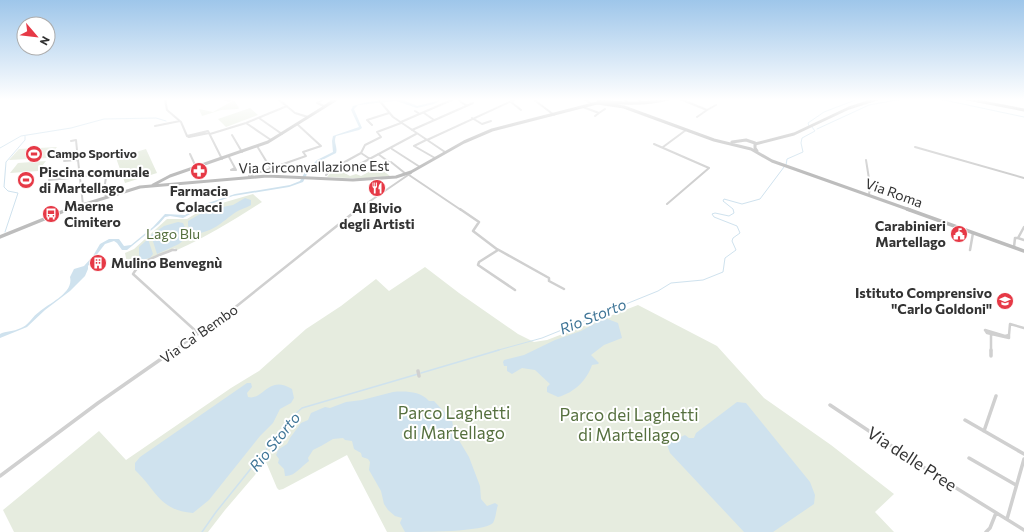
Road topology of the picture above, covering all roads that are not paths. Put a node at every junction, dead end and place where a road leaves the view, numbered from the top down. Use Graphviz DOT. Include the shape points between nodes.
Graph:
graph roads {
  1 [pos="164,124"];
  2 [pos="182,124"];
  3 [pos="243,124"];
  4 [pos="247,124"];
  5 [pos="267,124"];
  6 [pos="297,124"];
  7 [pos="399,124"];
  8 [pos="402,124"];
  9 [pos="426,124"];
  10 [pos="460,124"];
  11 [pos="515,124"];
  12 [pos="671,124"];
  13 [pos="817,124"];
  14 [pos="155,126"];
  15 [pos="412,130"];
  16 [pos="686,130"];
  17 [pos="209,133"];
  18 [pos="417,133"];
  19 [pos="282,134"];
  20 [pos="232,135"];
  21 [pos="272,140"];
  22 [pos="427,140"];
  23 [pos="751,140"];
  24 [pos="71,141"];
  25 [pos="738,141"];
  26 [pos="766,141"];
  27 [pos="725,142"];
  28 [pos="654,144"];
  29 [pos="740,145"];
  30 [pos="257,146"];
  31 [pos="755,146"];
  32 [pos="915,147"];
  33 [pos="392,148"];
  34 [pos="663,148"];
  35 [pos="749,148"];
  36 [pos="242,152"];
  37 [pos="445,152"];
  38 [pos="361,153"];
  39 [pos="758,153"];
  40 [pos="190,154"];
  41 [pos="378,154"];
  42 [pos="228,157"];
  43 [pos="434,158"];
  44 [pos="222,159"];
  45 [pos="370,159"];
  46 [pos="78,160"];
  47 [pos="866,160"];
  48 [pos="64,161"];
  49 [pos="420,167"];
  50 [pos="196,168"];
  51 [pos="235,168"];
  52 [pos="271,169"];
  53 [pos="347,171"];
  54 [pos="179,174"];
  55 [pos="258,174"];
  56 [pos="407,174"];
  57 [pos="175,175"];
  58 [pos="326,175"];
  59 [pos="81,177"];
  60 [pos="168,177"];
  61 [pos="254,177"];
  62 [pos="394,177"];
  63 [pos="248,178"];
  64 [pos="1024,178"];
  65 [pos="49,180"];
  66 [pos="397,182"];
  67 [pos="177,184"];
  68 [pos="393,184"];
  69 [pos="162,185"];
  70 [pos="151,186"];
  71 [pos="869,195"];
  72 [pos="106,197"];
  73 [pos="667,204"];
  74 [pos="83,205"];
  75 [pos="1024,227"];
  76 [pos="973,232"];
  77 [pos="0,237"];
  78 [pos="1018,238"];
  79 [pos="1023,240"];
  80 [pos="1014,247"];
  81 [pos="498,249"];
  82 [pos="176,250"];
  83 [pos="970,250"];
  84 [pos="1024,251"];
  85 [pos="564,289"];
  86 [pos="515,290"];
  87 [pos="1024,328"];
  88 [pos="200,334"];
  89 [pos="991,334"];
  90 [pos="1009,335"];
  91 [pos="991,356"];
  92 [pos="418,371"];
  93 [pos="419,376"];
  94 [pos="996,396"];
  95 [pos="830,405"];
  96 [pos="965,420"];
  97 [pos="984,431"];
  98 [pos="1024,454"];
  99 [pos="969,458"];
  100 [pos="1024,459"];
  101 [pos="1023,467"];
  102 [pos="0,476"];
  103 [pos="1016,485"];
  104 [pos="996,513"];
  105 [pos="1007,519"];
  106 [pos="1024,530"];
  107 [pos="986,532"];
  1 -- 14 [label="street"];
  2 -- 17 [label="street" via="188,137"];
  3 -- 17 [label="street"];
  4 -- 21 [label="street"];
  5 -- 19 [label="street"];
  6 -- 19 [label="street"];
  6 -- 52 [label="street" via="321,146 303,152 306,156"];
  7 -- 38 [label="street" via="376,132 381,137 365,145"];
  8 -- 15 [label="street"];
  9 -- 15 [label="street"];
  10 -- 22 [label="street"];
  11 -- 37 [label="street, Via Circonvallazione Est" via="475,137"];
  12 -- 16 [label="street"];
  13 -- 26 [label="street" via="790,136"];
  15 -- 18 [label="street"];
  16 -- 27 [label="street"];
  16 -- 34 [label="street"];
  17 -- 44 [label="street"];
  18 -- 22 [label="street"];
  18 -- 41 [label="street"];
  19 -- 21 [label="street"];
  20 -- 36 [label="street"];
  21 -- 30 [label="street"];
  22 -- 37 [label="street"];
  22 -- 43 [label="street" via="414,146"];
  23 -- 25 [label="street"];
  23 -- 26 [label="street"];
  23 -- 31 [label="street"];
  24 -- 46 [label="street" via="76,140"];
  25 -- 27 [label="street"];
  25 -- 29 [label="street"];
  26 -- 31 [label="street"];
  27 -- 29 [label="street, Via Roma"];
  28 -- 34 [label="street"];
  29 -- 35 [label="street, Via Roma"];
  30 -- 36 [label="street"];
  30 -- 52 [label="street"];
  31 -- 35 [label="street"];
  31 -- 39 [label="street"];
  32 -- 64 [label="street"];
  33 -- 49 [label="street, Via Circonvallazione Est"];
  34 -- 73 [label="street" via="708,168"];
  35 -- 39 [label="street, Via Roma"];
  36 -- 42 [label="street"];
  37 -- 43 [label="street, Via Circonvallazione Est"];
  38 -- 45 [label="street"];
  38 -- 58 [label="street"];
  39 -- 71 [label="street, Via Roma" via="772,161"];
  40 -- 50 [label="street"];
  41 -- 45 [label="street"];
  41 -- 56 [label="street"];
  42 -- 44 [label="street"];
  42 -- 51 [label="street"];
  43 -- 49 [label="street, Via Circonvallazione Est"];
  44 -- 50 [label="street"];
  45 -- 53 [label="street"];
  46 -- 48 [label="street"];
  46 -- 59 [label="street"];
  47 -- 71 [label="street"];
  49 -- 56 [label="street, Via Circonvallazione Est"];
  50 -- 54 [label="street"];
  52 -- 55 [label="street"];
  54 -- 57 [label="street"];
  54 -- 60 [label="street"];
  55 -- 61 [label="street"];
  55 -- 63 [label="street"];
  56 -- 62 [label="street, Via Circonvallazione Est"];
  56 -- 66 [label="street, Via Ca' Bembo"];
  56 -- 81 [label="street" via="478,221 480,223 473,231"];
  57 -- 67 [label="street" via="171,180"];
  57 -- 69 [label="street"];
  59 -- 65 [label="street"];
  59 -- 72 [label="street" via="97,173 105,175"];
  59 -- 74 [label="street"];
  60 -- 69 [label="street"];
  60 -- 70 [label="street"];
  61 -- 62 [label="street, Via Circonvallazione Est" via="367,180"];
  61 -- 63 [label="street, Via Circonvallazione Est"];
  62 -- 66 [label="street" via="398,179"];
  62 -- 68 [label="street"];
  63 -- 67 [label="street, Via Circonvallazione Est"];
  66 -- 68 [label="street, Via Ca' Bembo"];
  67 -- 69 [label="street, Via Circonvallazione Est"];
  68 -- 88 [label="street, Via Ca' Bembo"];
  69 -- 70 [label="street, Via Circonvallazione Est"];
  70 -- 72 [label="street, Via Circonvallazione Est" via="134,188"];
  71 -- 76 [label="street, Via Roma"];
  72 -- 74 [label="street, Via Circonvallazione Est"];
  74 -- 77 [label="street, Via Circonvallazione Est"];
  75 -- 78 [label="street"];
  76 -- 80 [label="street, Via Roma"];
  76 -- 83 [label="street"];
  78 -- 79 [label="street"];
  78 -- 80 [label="street" via="1015,238"];
  80 -- 84 [label="street, Via Roma"];
  81 -- 85 [label="street"];
  81 -- 86 [label="street" via="478,265"];
  82 -- 88 [label="street" via="144,263 133,274"];
  87 -- 90 [label="street" via="1010,324"];
  88 -- 102 [label="street, Via Ca' Bembo" via="98,403"];
  89 -- 90 [label="street" via="1005,340"];
  89 -- 90 [label="street" via="984,330"];
  89 -- 91 [label="street"];
  92 -- 93 [label="street"];
  94 -- 97 [label="street"];
  95 -- 104 [label="street, Via delle Pree"];
  96 -- 97 [label="street"];
  97 -- 98 [label="street"];
  99 -- 103 [label="street"];
  100 -- 101 [label="street"];
  101 -- 103 [label="street"];
  103 -- 105 [label="street"];
  104 -- 105 [label="street, Via delle Pree"];
  104 -- 107 [label="street"];
  105 -- 106 [label="street, Via delle Pree"];
}
